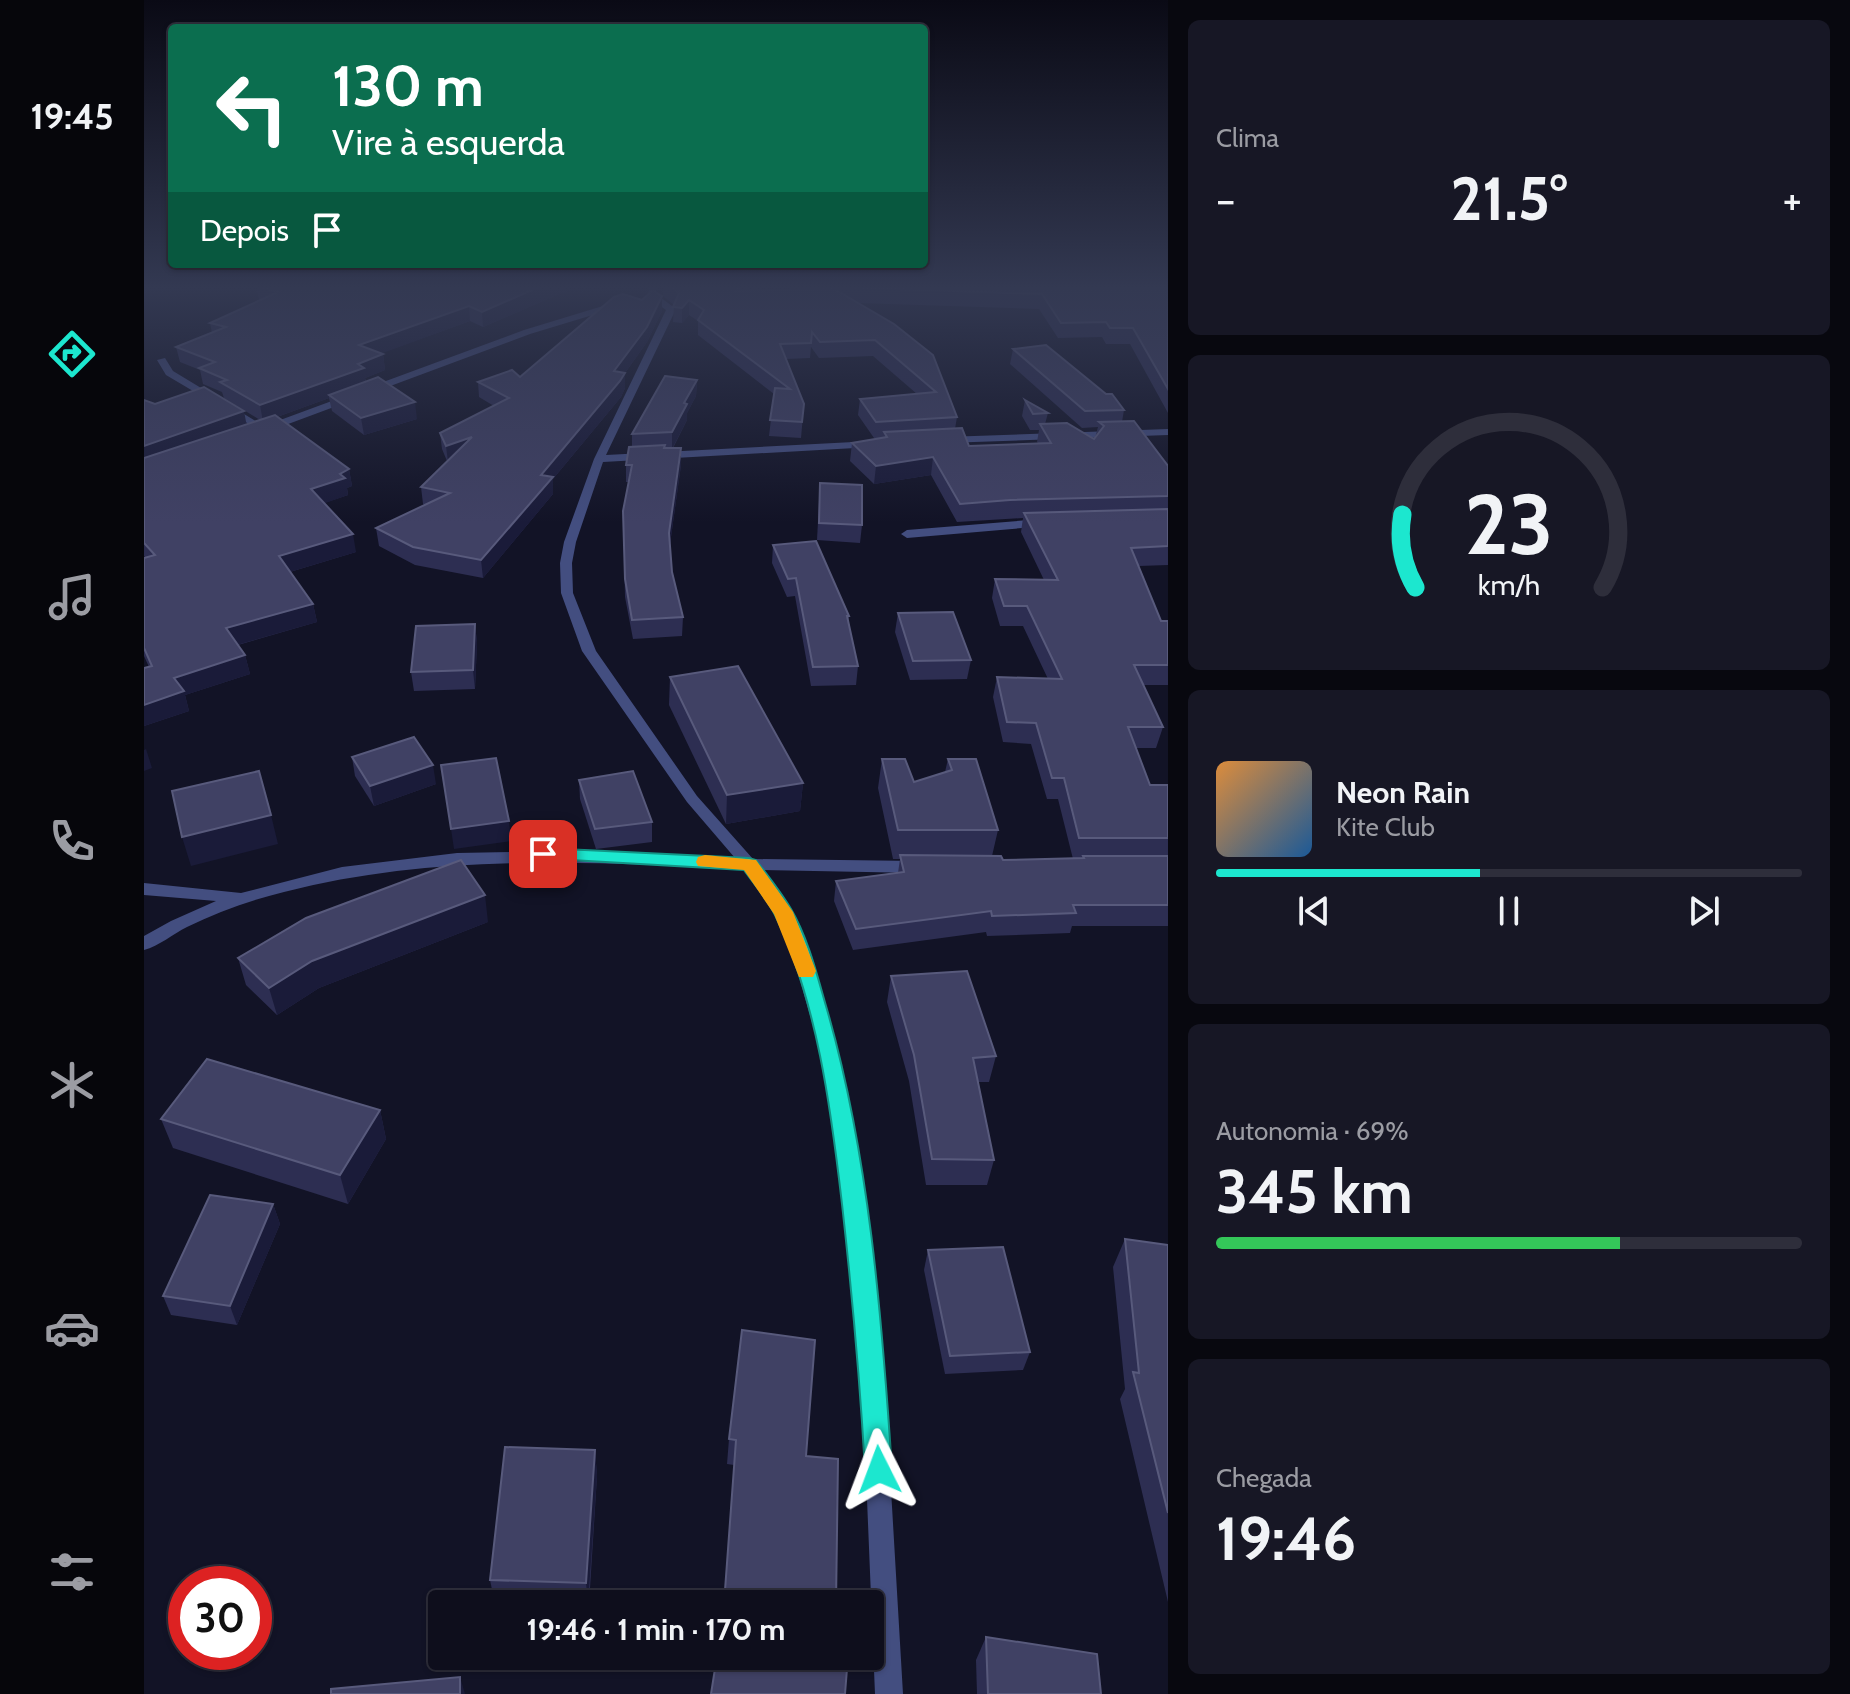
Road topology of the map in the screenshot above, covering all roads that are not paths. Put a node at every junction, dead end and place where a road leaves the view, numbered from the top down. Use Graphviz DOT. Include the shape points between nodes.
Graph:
graph roads {
  1 [pos="165,365"];
  2 [pos="438,365"];
  3 [pos="644,365"];
  4 [pos="264,430"];
  5 [pos="1168,432"];
  6 [pos="250,435"];
  7 [pos="928,441"];
  8 [pos="887,443"];
  9 [pos="599,459"];
  10 [pos="1062,521"];
  11 [pos="907,534"];
  12 [pos="749,864"];
  13 [pos="938,867"];
  14 [pos="144,889"];
  15 [pos="241,898"];
  16 [pos="144,944"];
  17 [pos="889,1694"];
  1 -- 4 [label="street" via="169,373"];
  2 -- 4 [label="street"];
  3 -- 9 [label="street"];
  4 -- 6 [label="street"];
  5 -- 7 [label="street"];
  8 -- 9 [label="street"];
  9 -- 12 [label="street" via="566,563 567,593 577,625 589,651 692,799"];
  10 -- 11 [label="street"];
  12 -- 13 [label="street"];
  12 -- 15 [label="street" via="543,854 456,857 328,874"];
  12 -- 17 [label="street" via="783,912 807,973 845,1134 872,1353"];
  14 -- 15 [label="street"];
  15 -- 16 [label="street"];
}
